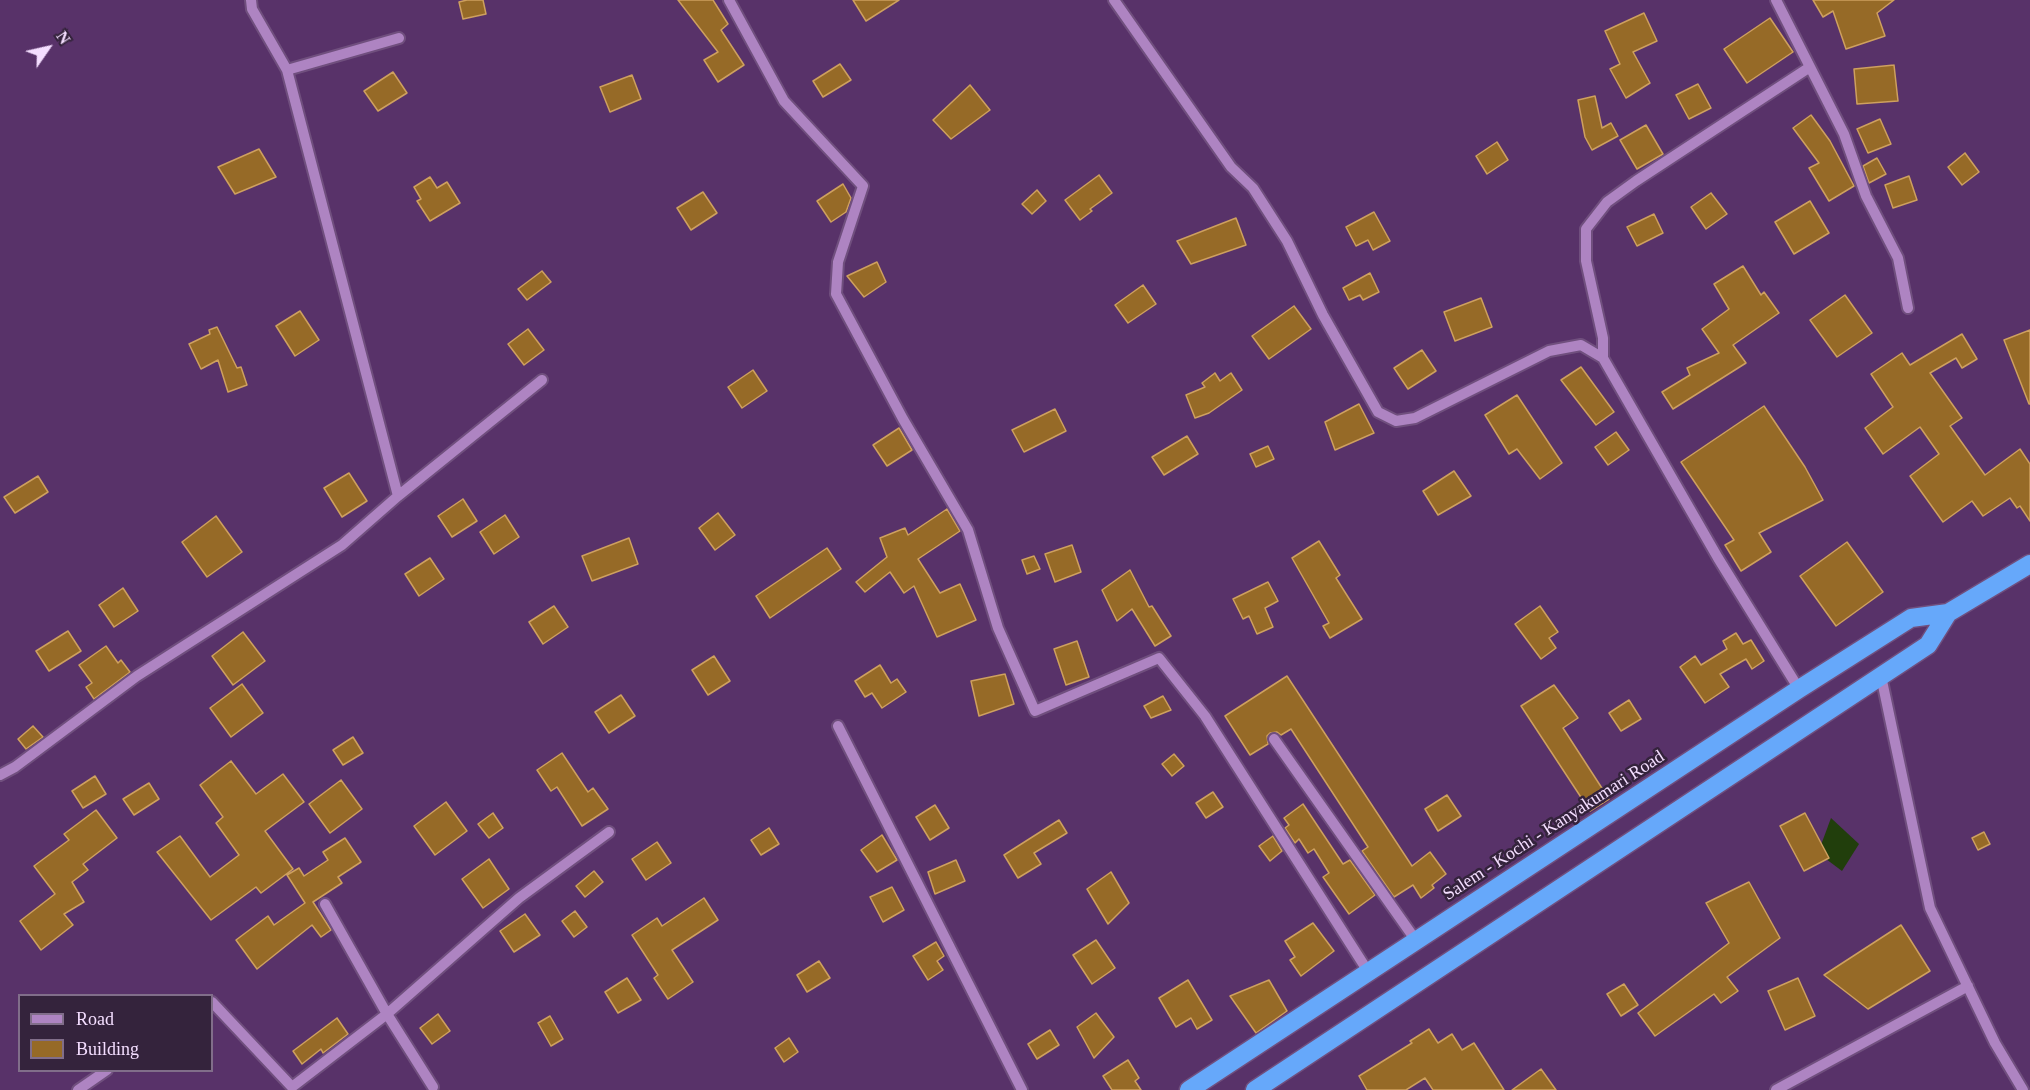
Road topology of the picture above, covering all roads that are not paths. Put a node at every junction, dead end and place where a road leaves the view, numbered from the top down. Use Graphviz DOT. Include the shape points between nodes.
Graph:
graph roads {
  1 [pos="242,0"];
  2 [pos="729,0"];
  3 [pos="1114,0"];
  4 [pos="1776,0"];
  5 [pos="251,5"];
  6 [pos="399,38"];
  7 [pos="1810,67"];
  8 [pos="287,70"];
  9 [pos="1908,308"];
  10 [pos="1603,338"];
  11 [pos="1581,345"];
  12 [pos="1603,358"];
  13 [pos="542,380"];
  14 [pos="398,496"];
  15 [pos="2030,564"];
  16 [pos="1948,613"];
  17 [pos="1881,676"];
  18 [pos="1799,689"];
  19 [pos="838,726"];
  20 [pos="1274,739"];
  21 [pos="0,775"];
  22 [pos="609,832"];
  23 [pos="325,904"];
  24 [pos="1417,942"];
  25 [pos="1370,973"];
  26 [pos="1968,986"];
  27 [pos="213,1003"];
  28 [pos="387,1014"];
  29 [pos="105,1072"];
  30 [pos="433,1087"];
  31 [pos="78,1090"];
  32 [pos="1022,1090"];
  33 [pos="1189,1090"];
  34 [pos="1255,1090"];
  35 [pos="1776,1090"];
  36 [pos="2023,1090"];
  1 -- 5 [label="street"];
  2 -- 25 [label="street" via="784,101 863,186 838,262 836,294 968,531 998,628 1035,711 1159,658 1205,716"];
  3 -- 11 [label="street" via="1231,167 1254,188 1287,241 1378,412 1396,421 1415,418 1550,351"];
  4 -- 7 [label="street"];
  5 -- 8 [label="street"];
  6 -- 8 [label="street"];
  7 -- 9 [label="street" via="1844,134 1866,196 1898,258"];
  7 -- 10 [label="street" via="1636,181 1607,202 1586,229 1586,261"];
  8 -- 14 [label="street"];
  10 -- 11 [label="street"];
  10 -- 12 [label="street"];
  11 -- 12 [label="street"];
  12 -- 18 [label="street"];
  13 -- 14 [label="street"];
  14 -- 21 [label="street" via="342,545 137,676"];
  15 -- 16 [label="highway, Salem - Kochi - Kanyakumari Road"];
  16 -- 17 [label="highway, Salem - Kochi - Kanyakumari Road" via="1928,645"];
  16 -- 18 [label="highway, Salem - Kochi - Kanyakumari Road" via="1911,618"];
  17 -- 26 [label="street" via="1930,908"];
  17 -- 34 [label="highway, Salem - Kochi - Kanyakumari Road"];
  18 -- 24 [label="highway, Salem - Kochi - Kanyakumari Road"];
  19 -- 32 [label="street"];
  20 -- 24 [label="street"];
  22 -- 28 [label="street" via="519,898"];
  23 -- 28 [label="street"];
  24 -- 25 [label="highway, Salem - Kochi - Kanyakumari Road"];
  25 -- 33 [label="highway, Salem - Kochi - Kanyakumari Road"];
  26 -- 35 [label="street"];
  26 -- 36 [label="street"];
  27 -- 28 [label="street" via="292,1087"];
  28 -- 30 [label="street"];
  29 -- 31 [label="street"];
}
